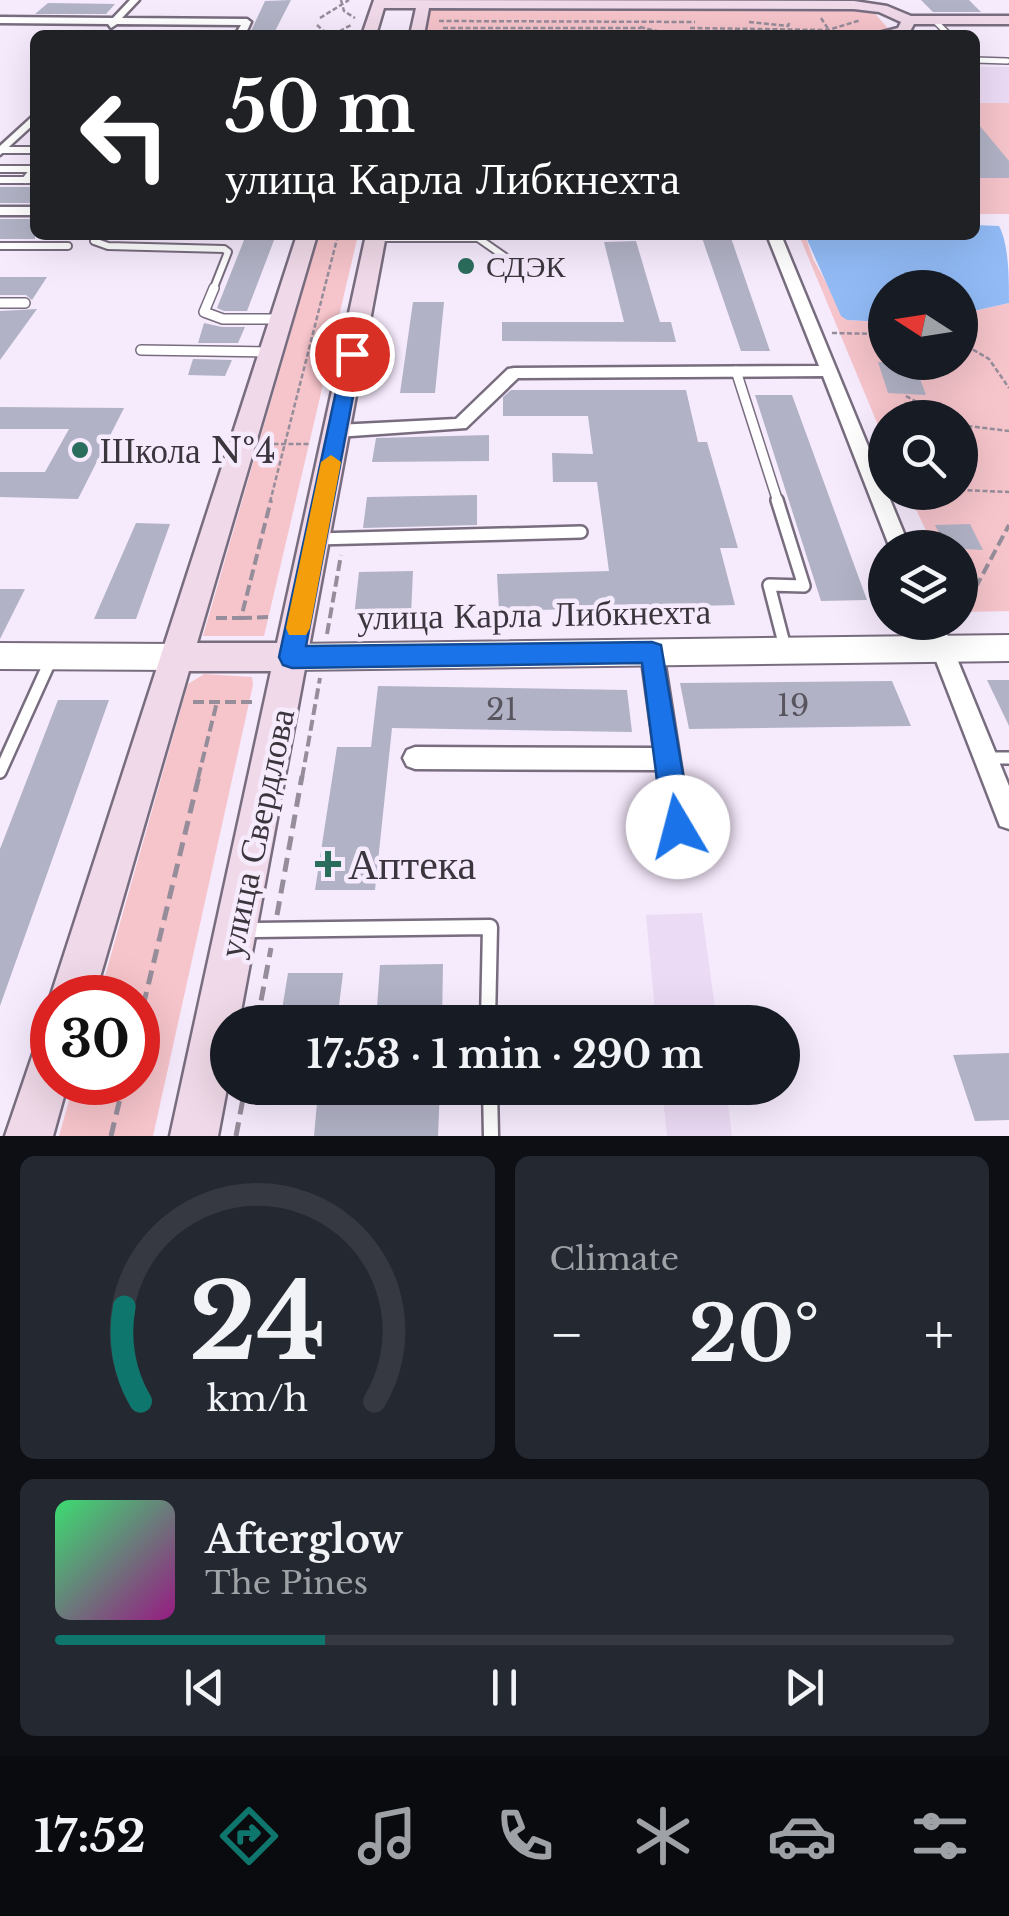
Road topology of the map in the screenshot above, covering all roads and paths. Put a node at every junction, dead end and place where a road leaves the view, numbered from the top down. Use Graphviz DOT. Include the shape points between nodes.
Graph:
graph roads {
  1 [pos="135,0"];
  2 [pos="341,0"];
  3 [pos="349,0"];
  4 [pos="379,2"];
  5 [pos="424,2"];
  6 [pos="508,2"];
  7 [pos="623,2"];
  8 [pos="680,2"];
  9 [pos="811,3"];
  10 [pos="342,6"];
  11 [pos="320,18"];
  12 [pos="356,18"];
  13 [pos="600,19"];
  14 [pos="0,20"];
  15 [pos="871,20"];
  16 [pos="909,20"];
  17 [pos="934,20"];
  18 [pos="114,21"];
  19 [pos="1008,21"];
  20 [pos="688,22"];
  21 [pos="317,25"];
  22 [pos="352,25"];
  23 [pos="418,28"];
  24 [pos="443,28"];
  25 [pos="640,28"];
  26 [pos="690,28"];
  27 [pos="602,29"];
  28 [pos="108,30"];
  29 [pos="243,30"];
  30 [pos="322,30"];
  31 [pos="343,30"];
  32 [pos="371,30"];
  33 [pos="904,30"];
  34 [pos="944,30"];
  35 [pos="980,60"];
  36 [pos="1007,60"];
  37 [pos="30,122"];
  38 [pos="30,150"];
  39 [pos="2,151"];
  40 [pos="0,169"];
  41 [pos="30,169"];
  42 [pos="30,174"];
  43 [pos="0,180"];
  44 [pos="25,180"];
  45 [pos="30,180"];
  46 [pos="0,212"];
  47 [pos="30,212"];
  48 [pos="95,240"];
  49 [pos="306,240"];
  50 [pos="337,240"];
  51 [pos="375,240"];
  52 [pos="481,240"];
  53 [pos="776,240"];
  54 [pos="0,246"];
  55 [pos="68,246"];
  56 [pos="512,261"];
  57 [pos="0,303"];
  58 [pos="25,303"];
  59 [pos="282,319"];
  60 [pos="812,330"];
  61 [pos="868,334"];
  62 [pos="141,350"];
  63 [pos="978,350"];
  64 [pos="272,352"];
  65 [pos="829,371"];
  66 [pos="736,372"];
  67 [pos="1009,388"];
  68 [pos="906,396"];
  69 [pos="913,400"];
  70 [pos="978,427"];
  71 [pos="337,431"];
  72 [pos="1009,432"];
  73 [pos="978,491"];
  74 [pos="1009,492"];
  75 [pos="1009,526"];
  76 [pos="893,530"];
  77 [pos="581,532"];
  78 [pos="343,538"];
  79 [pos="315,539"];
  80 [pos="978,583"];
  81 [pos="190,618"];
  82 [pos="896,640"];
  83 [pos="938,640"];
  84 [pos="960,640"];
  85 [pos="1009,648"];
  86 [pos="786,651"];
  87 [pos="652,653"];
  88 [pos="0,656"];
  89 [pos="52,656"];
  90 [pos="177,657"];
  91 [pos="308,657"];
  92 [pos="164,702"];
  93 [pos="217,702"];
  94 [pos="283,702"];
  95 [pos="415,758"];
  96 [pos="997,758"];
  97 [pos="668,759"];
  98 [pos="0,772"];
  99 [pos="1009,817"];
  100 [pos="682,862"];
  101 [pos="255,930"];
  102 [pos="79,975"];
  103 [pos="151,975"];
  104 [pos="257,1005"];
  105 [pos="488,1005"];
  106 [pos="39,1105"];
  107 [pos="118,1105"];
  108 [pos="242,1105"];
  109 [pos="490,1105"];
  110 [pos="29,1136"];
  111 [pos="111,1136"];
  112 [pos="194,1136"];
  113 [pos="236,1136"];
  114 [pos="491,1136"];
  1 -- 18 [label="street"];
  2 -- 10 [label="path"];
  3 -- 10 [label="path"];
  4 -- 5 [label="main road"];
  4 -- 32 [label="main road"];
  5 -- 6 [label="main road"];
  5 -- 23 [label="main road"];
  6 -- 7 [label="main road"];
  7 -- 8 [label="main road"];
  8 -- 9 [label="main road"];
  9 -- 16 [label="main road" via="869,6"];
  10 -- 11 [label="path"];
  10 -- 12 [label="path"];
  13 -- 20 [label="path"];
  13 -- 23 [label="path"];
  13 -- 27 [label="path"];
  14 -- 18 [label="street"];
  15 -- 26 [label="path" via="828,30"];
  16 -- 17 [label="main road"];
  16 -- 33 [label="main road"];
  17 -- 19 [label="main road"];
  17 -- 34 [label="lane"];
  18 -- 28 [label="street"];
  18 -- 29 [label="street" via="247,22"];
  21 -- 30 [label="path"];
  22 -- 31 [label="path"];
  24 -- 27 [label="path"];
  25 -- 27 [label="path"];
  35 -- 36 [label="lane"];
  37 -- 39 [label="street"];
  38 -- 39 [label="lane"];
  40 -- 41 [label="lane"];
  42 -- 44 [label="lane"];
  43 -- 44 [label="lane"];
  44 -- 45 [label="lane"];
  46 -- 47 [label="street"];
  48 -- 59 [label="lane" via="108,246 224,248 228,252 204,312 223,319"];
  49 -- 59 [label="main road"];
  50 -- 81 [label="path" via="241,618"];
  51 -- 71 [label="main road, улица Свердлова"];
  52 -- 56 [label="lane"];
  53 -- 60 [label="street"];
  54 -- 55 [label="lane"];
  57 -- 58 [label="lane"];
  59 -- 64 [label="main road"];
  60 -- 61 [label="path"];
  60 -- 65 [label="street"];
  62 -- 64 [label="lane"];
  63 -- 67 [label="path" via="1002,371"];
  64 -- 81 [label="main road"];
  65 -- 66 [label="street"];
  65 -- 76 [label="street"];
  66 -- 71 [label="street" via="514,373 460,424"];
  66 -- 86 [label="lane" via="804,586 769,585"];
  68 -- 69 [label="path"];
  70 -- 72 [label="path"];
  71 -- 79 [label="main road, улица Свердлова"];
  73 -- 74 [label="path"];
  75 -- 80 [label="path"];
  77 -- 78 [label="lane"];
  78 -- 79 [label="lane"];
  78 -- 91 [label="path"];
  79 -- 91 [label="main road, улица Свердлова"];
  81 -- 90 [label="main road"];
  82 -- 86 [label="street, улица Карла Либкнехта"];
  83 -- 96 [label="street"];
  84 -- 85 [label="street, улица Карла Либкнехта"];
  86 -- 87 [label="street, улица Карла Либкнехта"];
  87 -- 91 [label="street, улица Карла Либкнехта"];
  87 -- 97 [label="street"];
  88 -- 89 [label="street, улица Карла Либкнехта"];
  89 -- 90 [label="street, улица Карла Либкнехта"];
  89 -- 98 [label="lane"];
  90 -- 91 [label="main road, улица Карла Либкнехта"];
  90 -- 92 [label="main road"];
  91 -- 94 [label="main road, улица Свердлова"];
  91 -- 101 [label="path"];
  92 -- 93 [label="path"];
  92 -- 102 [label="main road"];
  93 -- 94 [label="path"];
  93 -- 103 [label="path"];
  94 -- 101 [label="main road, улица Свердлова"];
  95 -- 97 [label="street"];
  96 -- 99 [label="street"];
  97 -- 100 [label="street"];
  101 -- 104 [label="path"];
  101 -- 105 [label="lane" via="490,927"];
  101 -- 112 [label="main road, улица Свердлова"];
  106 -- 110 [label="main road"];
  107 -- 111 [label="path"];
  108 -- 113 [label="path"];
  109 -- 114 [label="lane"];
}
